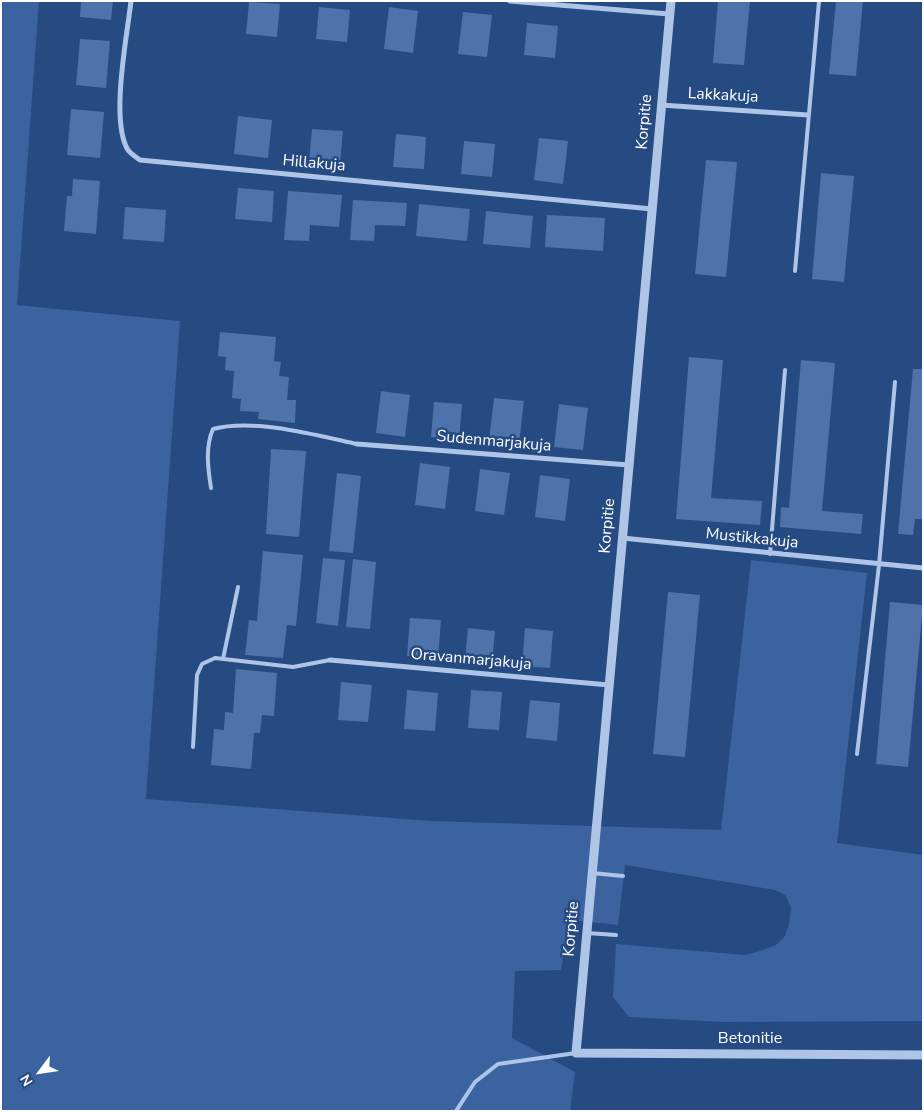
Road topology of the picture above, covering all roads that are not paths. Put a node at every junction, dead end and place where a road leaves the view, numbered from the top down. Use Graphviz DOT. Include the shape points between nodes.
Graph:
graph roads {
  1 [pos="131,1"];
  2 [pos="510,1"];
  3 [pos="670,1"];
  4 [pos="819,1"];
  5 [pos="669,14"];
  6 [pos="661,105"];
  7 [pos="808,115"];
  8 [pos="652,208"];
  9 [pos="795,271"];
  10 [pos="785,370"];
  11 [pos="895,382"];
  12 [pos="357,444"];
  13 [pos="629,465"];
  14 [pos="211,488"];
  15 [pos="622,538"];
  16 [pos="770,554"];
  17 [pos="879,565"];
  18 [pos="923,568"];
  19 [pos="238,587"];
  20 [pos="223,659"];
  21 [pos="330,660"];
  22 [pos="609,685"];
  23 [pos="193,747"];
  24 [pos="857,754"];
  25 [pos="592,873"];
  26 [pos="623,876"];
  27 [pos="587,933"];
  28 [pos="616,935"];
  29 [pos="576,1052"];
  30 [pos="923,1055"];
  31 [pos="456,1111"];
  1 -- 8 [label="street, Hillakuja" via="119,105 129,151 140,160"];
  2 -- 5 [label="street"];
  3 -- 5 [label="street, Korpitie"];
  4 -- 7 [label="lane"];
  5 -- 6 [label="street, Korpitie"];
  6 -- 7 [label="street, Lakkakuja"];
  6 -- 8 [label="street, Korpitie"];
  7 -- 9 [label="lane"];
  8 -- 13 [label="street, Korpitie"];
  10 -- 16 [label="lane"];
  11 -- 17 [label="lane"];
  12 -- 13 [label="street, Sudenmarjakuja"];
  12 -- 14 [label="lane" via="258,427 223,426 213,429 209,438 208,464"];
  13 -- 15 [label="street, Korpitie"];
  15 -- 16 [label="street, Mustikkakuja"];
  15 -- 22 [label="street, Korpitie"];
  16 -- 17 [label="street, Mustikkakuja"];
  17 -- 18 [label="street, Mustikkakuja"];
  17 -- 24 [label="lane"];
  19 -- 20 [label="lane"];
  20 -- 21 [label="lane" via="293,667"];
  20 -- 23 [label="lane" via="215,658 202,664 198,675"];
  21 -- 22 [label="street, Oravanmarjakuja"];
  22 -- 25 [label="street, Korpitie"];
  25 -- 26 [label="lane"];
  25 -- 27 [label="street, Korpitie"];
  27 -- 28 [label="lane"];
  27 -- 29 [label="street, Korpitie"];
  29 -- 30 [label="street, Betonitie"];
  29 -- 31 [label="lane" via="498,1064 475,1082"];
}
